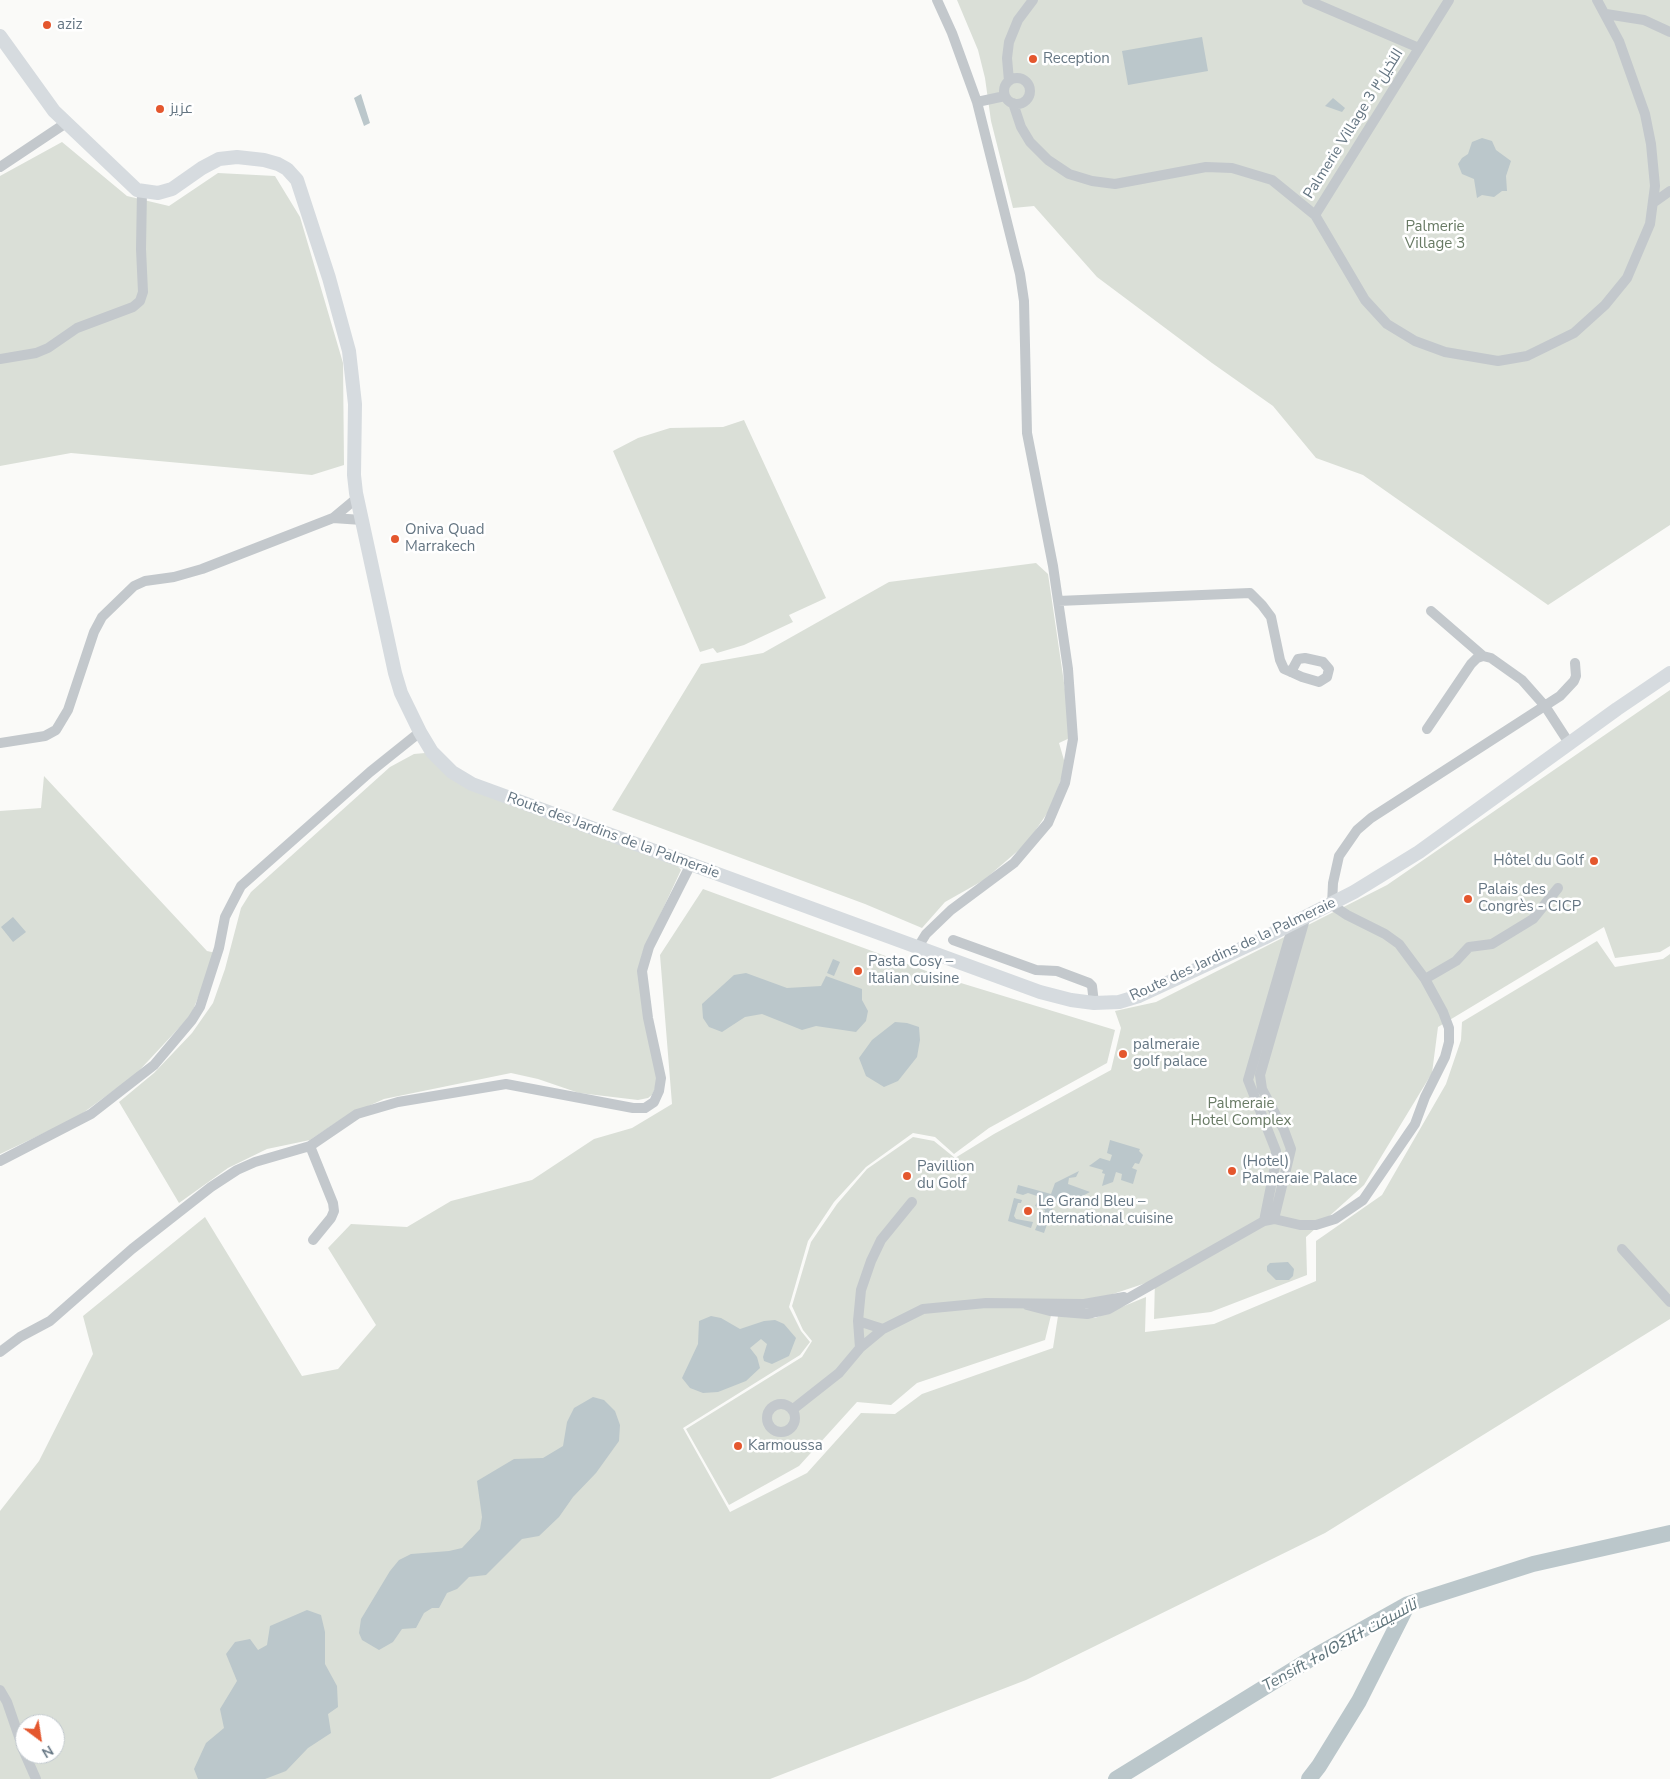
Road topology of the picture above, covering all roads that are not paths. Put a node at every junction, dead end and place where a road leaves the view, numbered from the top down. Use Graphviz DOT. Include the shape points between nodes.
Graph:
graph roads {
  1 [pos="937,0"];
  2 [pos="1033,0"];
  3 [pos="1306,0"];
  4 [pos="1450,0"];
  5 [pos="1597,0"];
  6 [pos="1606,14"];
  7 [pos="1670,32"];
  8 [pos="0,36"];
  9 [pos="1419,48"];
  10 [pos="1009,81"];
  11 [pos="1005,96"];
  12 [pos="976,102"];
  13 [pos="1014,103"];
  14 [pos="66,123"];
  15 [pos="0,167"];
  16 [pos="142,191"];
  17 [pos="1670,191"];
  18 [pos="1653,203"];
  19 [pos="1315,215"];
  20 [pos="0,359"];
  21 [pos="357,498"];
  22 [pos="333,518"];
  23 [pos="362,520"];
  24 [pos="1058,601"];
  25 [pos="1431,611"];
  26 [pos="1483,656"];
  27 [pos="1575,663"];
  28 [pos="1291,672"];
  29 [pos="1670,674"];
  30 [pos="1545,706"];
  31 [pos="1427,729"];
  32 [pos="420,732"];
  33 [pos="0,743"];
  34 [pos="1569,743"];
  35 [pos="691,864"];
  36 [pos="1558,888"];
  37 [pos="1332,905"];
  38 [pos="1299,922"];
  39 [pos="953,940"];
  40 [pos="918,947"];
  41 [pos="1425,979"];
  42 [pos="1094,1003"];
  43 [pos="1270,1026"];
  44 [pos="310,1146"];
  45 [pos="0,1161"];
  46 [pos="912,1202"];
  47 [pos="1269,1220"];
  48 [pos="313,1240"];
  49 [pos="1622,1250"];
  50 [pos="1670,1302"];
  51 [pos="858,1321"];
  52 [pos="883,1329"];
  53 [pos="860,1348"];
  54 [pos="0,1352"];
  55 [pos="792,1410"];
  56 [pos="0,1690"];
  57 [pos="15,1725"];
  58 [pos="29,1764"];
  59 [pos="36,1779"];
  1 -- 12 [label="street"];
  2 -- 10 [label="street" via="1018,20 1009,42"];
  3 -- 9 [label="street, Palmerie Village 3 النخيل٣"];
  4 -- 9 [label="street, Palmerie Village 3 النخيل٣"];
  5 -- 6 [label="street, Palmerie Village 3 النخيل٣"];
  6 -- 7 [label="street" via="1644,20"];
  6 -- 18 [label="street, Palmerie Village 3 النخيل٣" via="1645,114 1655,186"];
  8 -- 14 [label="street" via="40,94"];
  9 -- 19 [label="street, Palmerie Village 3 النخيل٣"];
  10 -- 11 [label="street"];
  10 -- 13 [label="street" via="1014,78 1024,80 1030,88 1028,99"];
  11 -- 12 [label="street"];
  11 -- 13 [label="street"];
  12 -- 24 [label="street" via="1020,274 1024,301 1027,433"];
  13 -- 19 [label="street, Palmerie Village 3 النخيل٣" via="1014,113 1030,142 1069,174 1115,184 1206,167 1232,168 1272,180"];
  14 -- 15 [label="street"];
  14 -- 16 [label="street" via="125,180"];
  16 -- 20 [label="street" via="143,292 140,301 133,307 77,328 36,353"];
  16 -- 21 [label="street, Route des Jardins de la Palmeraie" via="158,193 172,189 219,159 237,157 278,164 287,168 297,180 330,278 349,351 355,404 354,475"];
  17 -- 18 [label="street"];
  18 -- 19 [label="street, Palmerie Village 3 النخيل٣" via="1650,224 1627,278 1605,305 1574,333 1536,353 1498,361 1445,352 1415,341 1388,324 1365,300"];
  21 -- 22 [label="street"];
  21 -- 23 [label="street, Route des Jardins de la Palmeraie"];
  22 -- 23 [label="street"];
  22 -- 33 [label="street" via="202,569 134,586 102,617 68,710 56,730 45,736"];
  23 -- 32 [label="street, Route des Jardins de la Palmeraie" via="395,673"];
  24 -- 28 [label="street" via="1250,593 1271,617 1280,660 1284,669"];
  24 -- 40 [label="street" via="1073,739 1065,783 1057,805 1048,823 1014,863 952,910 926,934"];
  25 -- 26 [label="street"];
  26 -- 30 [label="street" via="1522,680"];
  26 -- 31 [label="street" via="1471,664"];
  27 -- 30 [label="street" via="1574,681"];
  29 -- 34 [label="street, Route des Jardins de la Palmeraie"];
  30 -- 34 [label="street"];
  30 -- 37 [label="street" via="1356,830 1338,856"];
  32 -- 35 [label="street, Route des Jardins de la Palmeraie" via="432,752 452,772 472,784"];
  32 -- 45 [label="street" via="241,886 225,918 200,1007 154,1065 85,1117"];
  34 -- 37 [label="street, Route des Jardins de la Palmeraie" via="1426,847"];
  35 -- 40 [label="street, Route des Jardins de la Palmeraie"];
  35 -- 44 [label="street" via="649,947 642,971 661,1078 654,1102 645,1108 633,1108 497,1085 373,1108 357,1114"];
  36 -- 41 [label="street" via="1533,918 1492,944 1469,947 1456,961"];
  37 -- 38 [label="street, Route des Jardins de la Palmeraie"];
  37 -- 41 [label="street" via="1399,944"];
  38 -- 42 [label="street, Route des Jardins de la Palmeraie" via="1139,996 1118,1002"];
  38 -- 43 [label="street"];
  39 -- 42 [label="street" via="1036,970 1057,971 1089,983"];
  40 -- 42 [label="street, Route des Jardins de la Palmeraie" via="1040,992"];
  41 -- 47 [label="street" via="1444,1012 1449,1042 1446,1057 1407,1137 1373,1188 1352,1210 1316,1225"];
  43 -- 47 [label="street" via="1248,1080 1276,1151"];
  43 -- 47 [label="street" via="1260,1082 1291,1149"];
  44 -- 48 [label="street" via="334,1211"];
  44 -- 54 [label="street" via="255,1162 210,1187 132,1249 50,1321"];
  46 -- 51 [label="street" via="881,1240 871,1261 861,1290"];
  47 -- 52 [label="street" via="1137,1293 1096,1303 976,1304 923,1309"];
  49 -- 50 [label="street"];
  51 -- 52 [label="street"];
  51 -- 53 [label="street"];
  52 -- 53 [label="street"];
  53 -- 55 [label="street" via="839,1373"];
  56 -- 57 [label="street"];
  58 -- 59 [label="street"];
}
